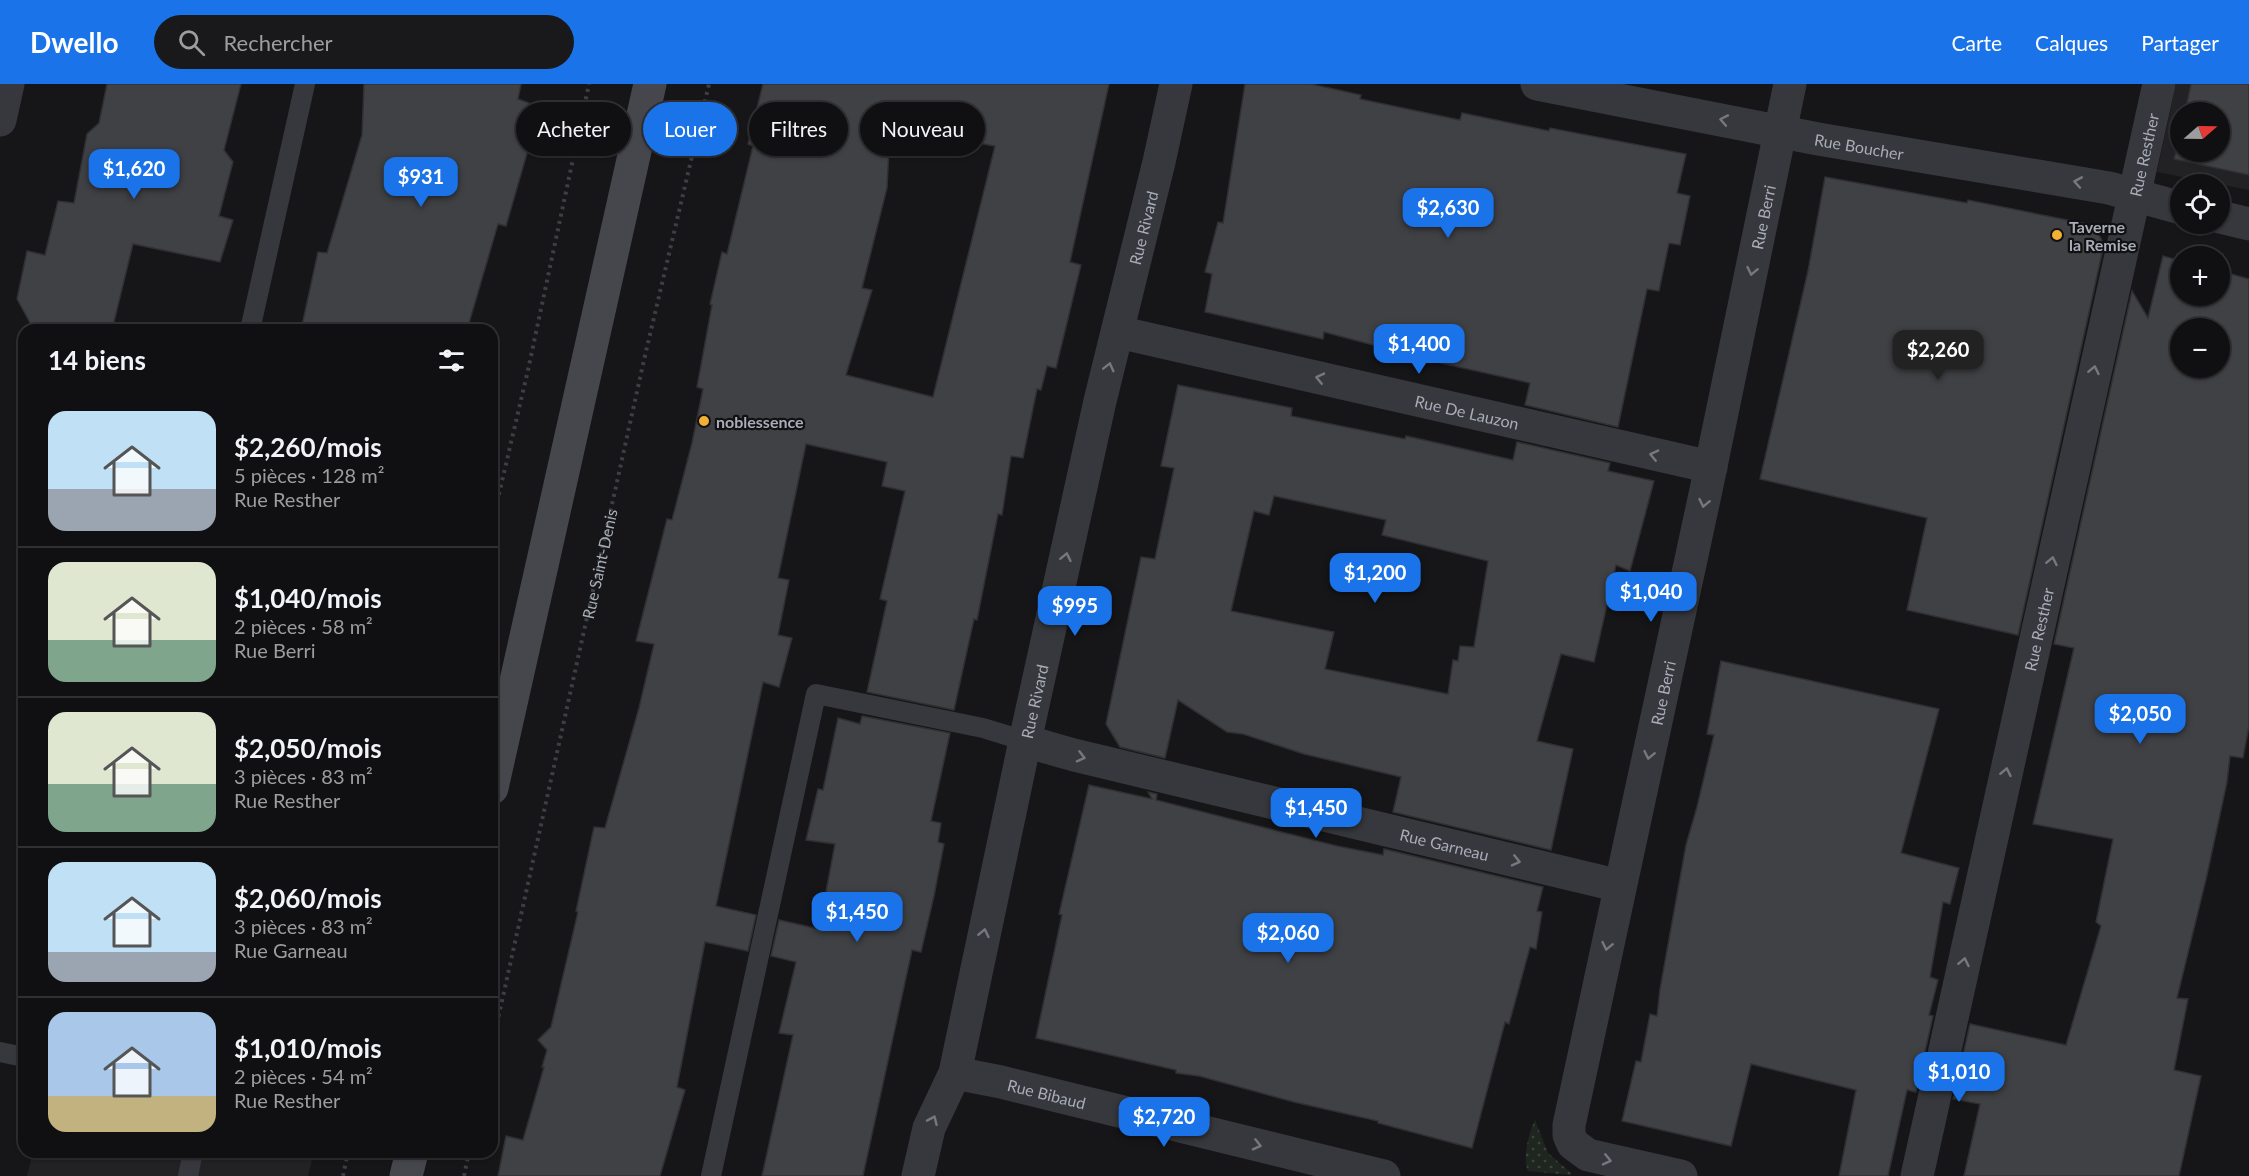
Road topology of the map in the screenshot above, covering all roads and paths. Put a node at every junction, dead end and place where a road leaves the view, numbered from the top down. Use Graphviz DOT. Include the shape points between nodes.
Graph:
graph roads {
  1 [pos="8,84"];
  2 [pos="305,84"];
  3 [pos="589,84"];
  4 [pos="650,84"];
  5 [pos="709,84"];
  6 [pos="1176,84"];
  7 [pos="1537,84"];
  8 [pos="1790,84"];
  9 [pos="2159,84"];
  10 [pos="0,120"];
  11 [pos="1781,132"];
  12 [pos="2135,195"];
  13 [pos="2170,205"];
  14 [pos="2230,219"];
  15 [pos="2249,224"];
  16 [pos="251,324"];
  17 [pos="1118,332"];
  18 [pos="1711,467"];
  19 [pos="498,498"];
  20 [pos="1025,741"];
  21 [pos="498,761"];
  22 [pos="1620,886"];
  23 [pos="498,1019"];
  24 [pos="0,1052"];
  25 [pos="18,1056"];
  26 [pos="955,1073"];
  27 [pos="192,1158"];
  28 [pos="347,1158"];
  29 [pos="410,1158"];
  30 [pos="468,1158"];
  31 [pos="188,1176"];
  32 [pos="343,1176"];
  33 [pos="406,1176"];
  34 [pos="464,1176"];
  35 [pos="711,1176"];
  36 [pos="918,1176"];
  37 [pos="1384,1176"];
  38 [pos="1681,1176"];
  39 [pos="1917,1176"];
  1 -- 10 [label="street"];
  2 -- 16 [label="lane"];
  3 -- 19 [label="path"];
  4 -- 21 [label="main road"];
  5 -- 23 [label="path, Rue Saint-Denis"];
  6 -- 17 [label="street, Rue Rivard"];
  11 -- 7 [label="street, Rue Boucher, one-way"];
  8 -- 11 [label="street, Rue Berri"];
  9 -- 12 [label="street, Rue Resther"];
  12 -- 11 [label="street, Rue Boucher, one-way"];
  11 -- 18 [label="street, Rue Berri, one-way"];
  12 -- 13 [label="street, Rue Boucher"];
  39 -- 12 [label="street, Rue Resther, one-way"];
  14 -- 15 [label="street"];
  18 -- 17 [label="street, Rue De Lauzon, one-way"];
  20 -- 17 [label="street, Rue Rivard, one-way"];
  18 -- 22 [label="street, Rue Berri, one-way"];
  20 -- 22 [label="street, Rue Garneau, one-way"];
  26 -- 20 [label="street, Rue Rivard, one-way"];
  20 -- 35 [label="lane" via="983,728 816,693"];
  22 -- 38 [label="street, Rue Berri, one-way" via="1569,1136 1588,1155"];
  24 -- 25 [label="lane"];
  36 -- 26 [label="street, Rue Rivard, one-way" via="929,1128"];
  26 -- 37 [label="street, Rue Bibaud, one-way"];
  27 -- 31 [label="lane"];
  28 -- 32 [label="path"];
  29 -- 33 [label="main road"];
  30 -- 34 [label="path"];
}
